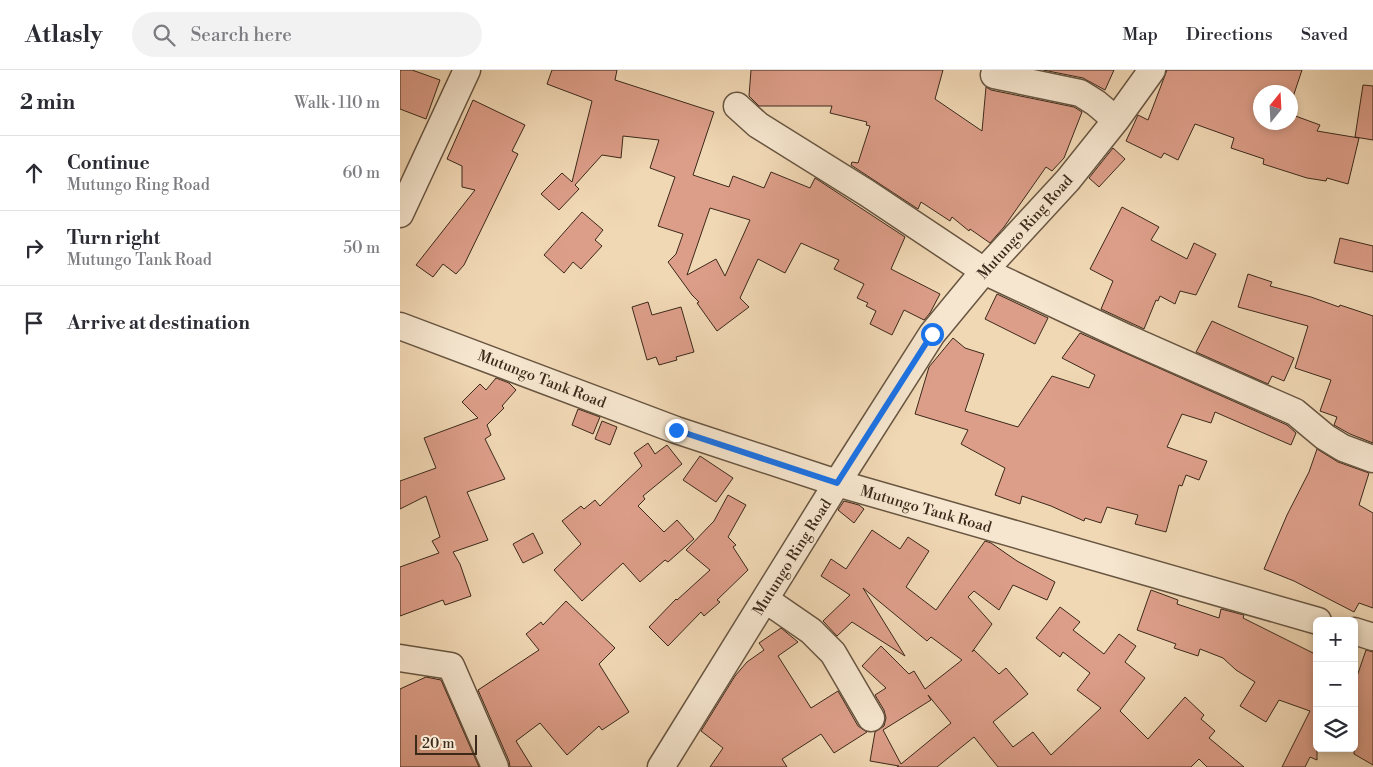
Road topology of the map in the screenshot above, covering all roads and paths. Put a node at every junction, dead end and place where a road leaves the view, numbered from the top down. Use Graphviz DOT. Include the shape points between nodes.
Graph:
graph roads {
  1 [pos="467,70"];
  2 [pos="1152,70"];
  3 [pos="994,75"];
  4 [pos="736,106"];
  5 [pos="1116,120"];
  6 [pos="400,214"];
  7 [pos="984,271"];
  8 [pos="400,326"];
  9 [pos="1373,459"];
  10 [pos="837,483"];
  11 [pos="766,600"];
  12 [pos="1313,620"];
  13 [pos="1358,632"];
  14 [pos="1373,637"];
  15 [pos="400,658"];
  16 [pos="872,718"];
  17 [pos="670,763"];
  18 [pos="495,767"];
  1 -- 6 [label="street"];
  2 -- 5 [label="street, Mutungo Ring Road"];
  3 -- 5 [label="street" via="1080,93"];
  4 -- 7 [label="street" via="758,125"];
  5 -- 7 [label="street, Mutungo Ring Road" via="1068,180"];
  7 -- 9 [label="street" via="1295,412 1343,448"];
  7 -- 10 [label="street, Mutungo Ring Road" via="932,334"];
  8 -- 10 [label="street, Mutungo Tank Road" via="676,430"];
  10 -- 11 [label="street, Mutungo Ring Road"];
  10 -- 12 [label="street, Mutungo Tank Road"];
  11 -- 16 [label="street" via="811,631 833,653"];
  11 -- 17 [label="street, Mutungo Ring Road"];
  13 -- 14 [label="street"];
  15 -- 18 [label="street" via="451,666"];
}
